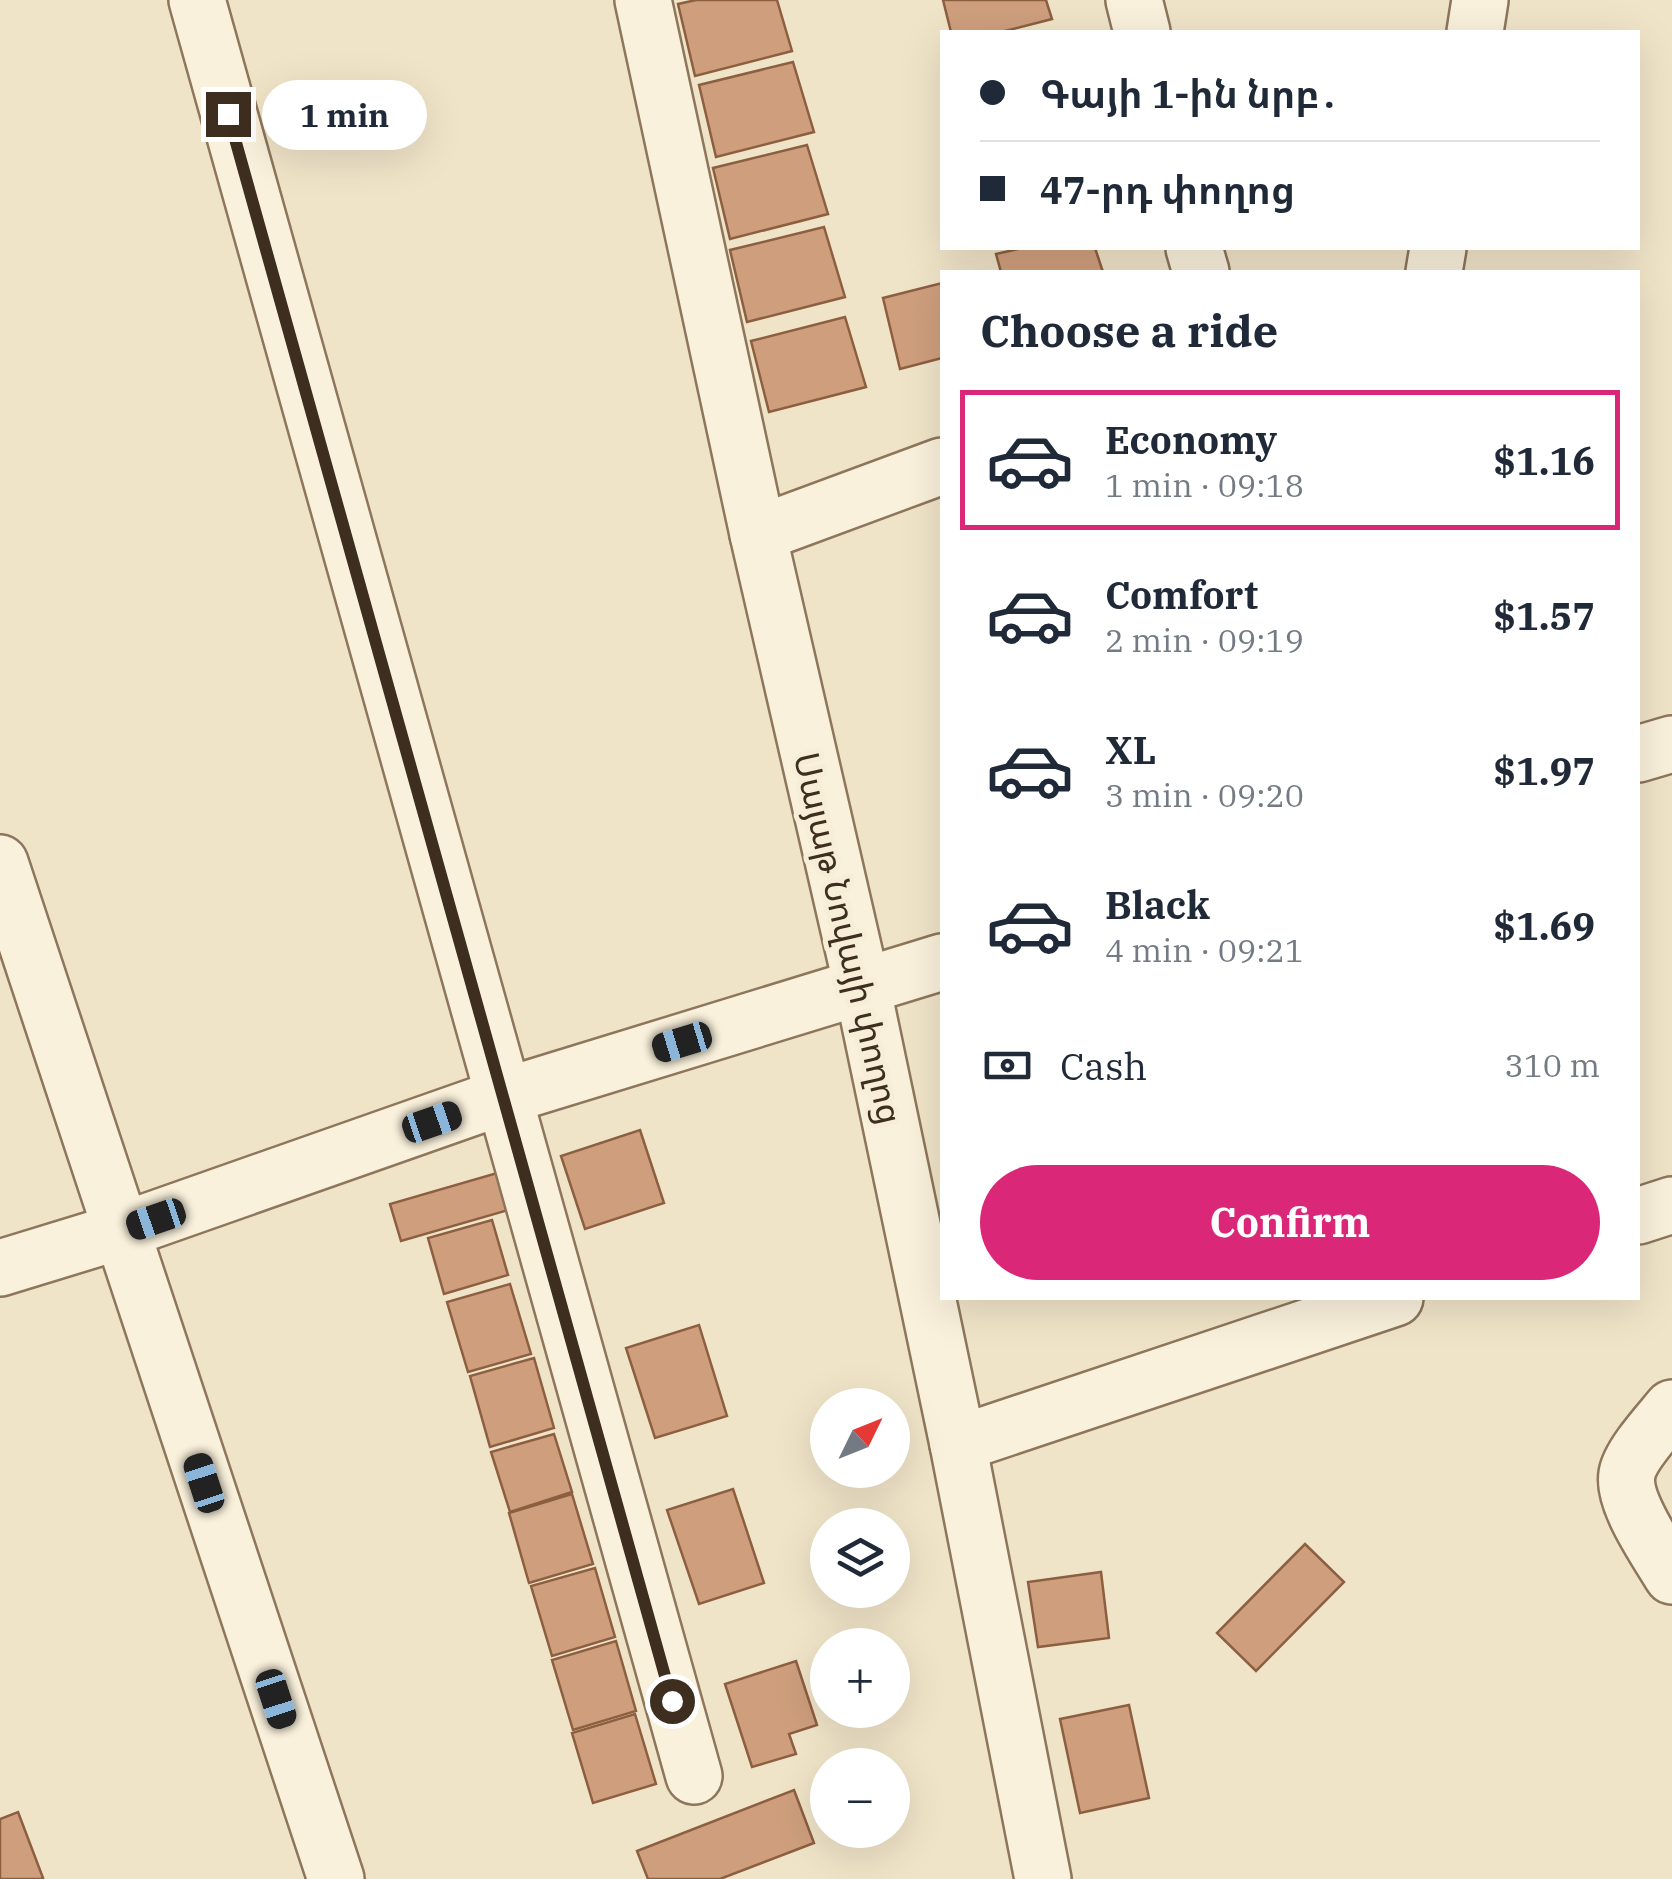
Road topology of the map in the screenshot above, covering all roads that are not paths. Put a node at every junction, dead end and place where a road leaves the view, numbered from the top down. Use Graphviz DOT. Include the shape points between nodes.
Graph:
graph roads {
  1 [pos="197,0"];
  2 [pos="643,0"];
  3 [pos="1134,0"];
  4 [pos="1480,0"];
  5 [pos="1142,30"];
  6 [pos="1474,30"];
  7 [pos="940,467"];
  8 [pos="758,534"];
  9 [pos="1672,744"];
  10 [pos="1640,753"];
  11 [pos="0,863"];
  12 [pos="940,963"];
  13 [pos="862,986"];
  14 [pos="502,1098"];
  15 [pos="1672,1204"];
  16 [pos="1640,1215"];
  17 [pos="121,1231"];
  18 [pos="0,1268"];
  19 [pos="1390,1300"];
  20 [pos="1672,1408"];
  21 [pos="958,1444"];
  22 [pos="1672,1576"];
  23 [pos="694,1776"];
  24 [pos="336,1879"];
  25 [pos="1043,1879"];
  1 -- 14 [label="street"];
  2 -- 8 [label="street, Սայաթ Նովայի փողոց"];
  3 -- 5 [label="street"];
  4 -- 6 [label="street"];
  7 -- 8 [label="street"];
  8 -- 13 [label="street, Սայաթ Նովայի փողոց"];
  9 -- 10 [label="street"];
  11 -- 17 [label="street"];
  12 -- 13 [label="street"];
  13 -- 14 [label="street"];
  13 -- 21 [label="street, Սայաթ Նովայի փողոց"];
  14 -- 17 [label="street"];
  14 -- 23 [label="street"];
  15 -- 16 [label="street"];
  17 -- 18 [label="street"];
  17 -- 24 [label="street"];
  19 -- 21 [label="street"];
  20 -- 22 [label="street" via="1626,1474 1635,1512"];
  21 -- 25 [label="street, Սայաթ Նովայի փողոց"];
}
